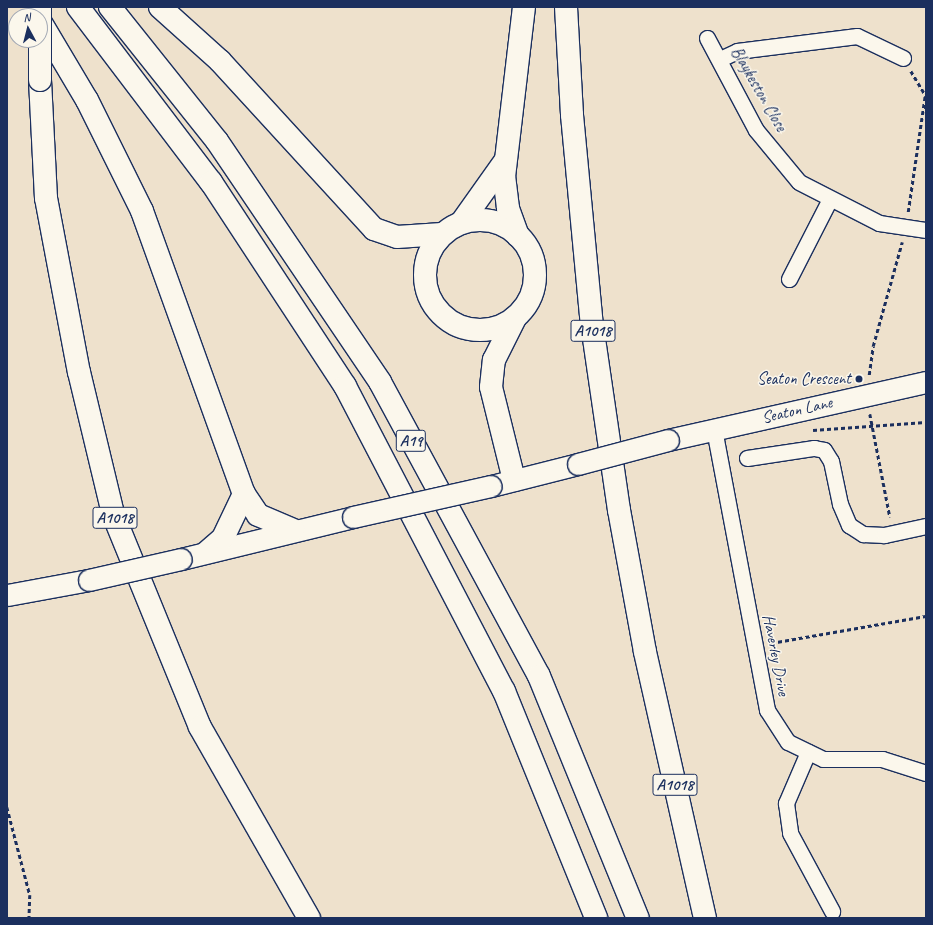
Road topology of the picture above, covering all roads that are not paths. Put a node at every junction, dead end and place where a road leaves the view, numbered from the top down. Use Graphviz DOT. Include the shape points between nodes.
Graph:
graph roads {
  1 [pos="40,7"];
  2 [pos="78,7"];
  3 [pos="110,7"];
  4 [pos="160,7"];
  5 [pos="524,7"];
  6 [pos="566,7"];
  7 [pos="48,34"];
  8 [pos="707,38"];
  9 [pos="902,58"];
  10 [pos="720,59"];
  11 [pos="505,161"];
  12 [pos="830,199"];
  13 [pos="461,223"];
  14 [pos="926,230"];
  15 [pos="442,234"];
  16 [pos="518,236"];
  17 [pos="789,278"];
  18 [pos="515,318"];
  19 [pos="926,382"];
  20 [pos="714,429"];
  21 [pos="747,458"];
  22 [pos="514,480"];
  23 [pos="244,494"];
  24 [pos="926,526"];
  25 [pos="293,530"];
  26 [pos="207,552"];
  27 [pos="7,596"];
  28 [pos="808,752"];
  29 [pos="926,773"];
  30 [pos="832,911"];
  31 [pos="309,918"];
  32 [pos="596,918"];
  33 [pos="638,918"];
  34 [pos="705,918"];
  1 -- 31 [label="highway, A1018, bridge" via="40,80 46,198 79,372 113,514 200,727"];
  2 -- 32 [label="highway, A19" via="211,182 345,386 504,691"];
  3 -- 33 [label="highway, A19" via="217,141 380,382 539,676"];
  4 -- 15 [label="highway" via="220,61 374,229 397,237"];
  5 -- 11 [label="highway"];
  6 -- 34 [label="highway, A1018" via="572,115 591,317 618,510 645,652"];
  7 -- 23 [label="highway" via="87,100 142,211"];
  8 -- 10 [label="street, Blaykeston Close"];
  9 -- 10 [label="street" via="857,36 737,51"];
  10 -- 12 [label="street, Blaykeston Close" via="756,130 799,182"];
  11 -- 13 [label="highway"];
  11 -- 16 [label="highway" via="508,208"];
  12 -- 14 [label="street, Blaykeston Close" via="880,222"];
  12 -- 17 [label="street"];
  13 -- 15 [label="highway"];
  13 -- 16 [label="highway" via="494,222"];
  15 -- 18 [label="highway" via="429,251 424,272 427,294 438,312 454,325 475,331 496,329"];
  16 -- 18 [label="highway" via="532,258 535,280 529,301"];
  18 -- 22 [label="highway" via="494,360 491,387"];
  19 -- 20 [label="main road, Seaton Lane"];
  20 -- 22 [label="main road, Seaton Lane, bridge"];
  20 -- 28 [label="street, Haverley Drive" via="767,710 788,742"];
  21 -- 24 [label="street" via="814,448 824,450 831,461 840,504 848,525 863,534 893,533"];
  22 -- 25 [label="main road, Seaton Lane, bridge"];
  23 -- 25 [label="highway" via="258,515"];
  23 -- 26 [label="highway" via="223,538"];
  25 -- 26 [label="main road, Seaton Lane"];
  26 -- 27 [label="main road, Seaton Lane, bridge"];
  28 -- 29 [label="street, Haverley Drive" via="823,759 882,759"];
  28 -- 30 [label="street" via="786,803 790,833"];
}
